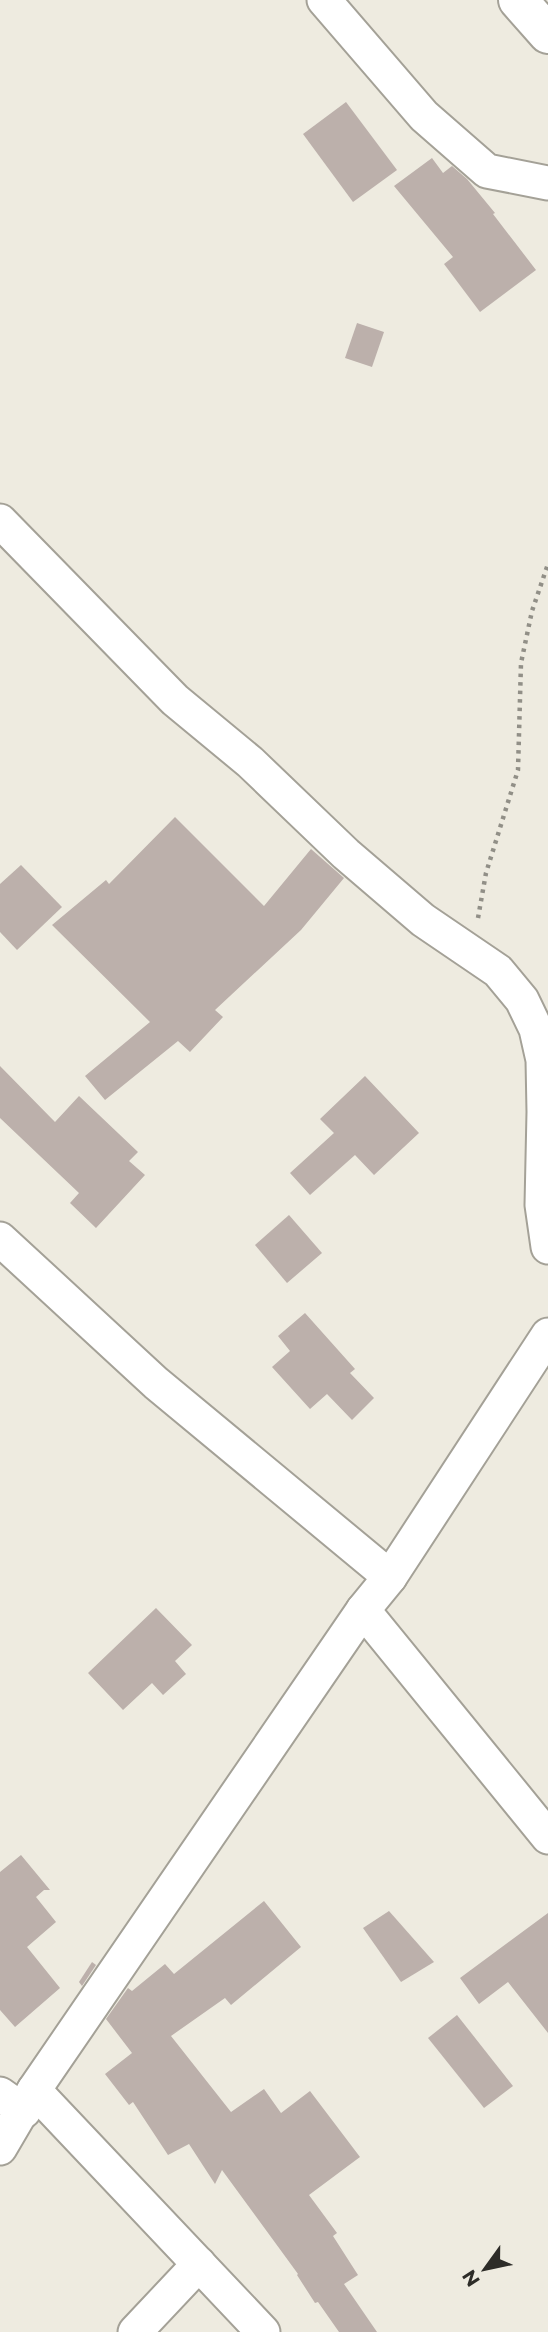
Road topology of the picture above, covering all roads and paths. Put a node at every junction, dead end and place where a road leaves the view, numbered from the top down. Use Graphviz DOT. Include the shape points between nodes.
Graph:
graph roads {
  1 [pos="324,0"];
  2 [pos="518,0"];
  3 [pos="548,34"];
  4 [pos="548,183"];
  5 [pos="0,521"];
  6 [pos="548,564"];
  7 [pos="471,953"];
  8 [pos="542,1036"];
  9 [pos="0,1239"];
  10 [pos="548,1247"];
  11 [pos="548,1335"];
  12 [pos="390,1577"];
  13 [pos="363,1610"];
  14 [pos="548,1837"];
  15 [pos="19,2099"];
  16 [pos="0,2148"];
  17 [pos="199,2264"];
  18 [pos="135,2332"];
  19 [pos="263,2332"];
  1 -- 4 [label="street" via="424,116 487,171"];
  2 -- 3 [label="highway"];
  5 -- 7 [label="street" via="175,700 423,920"];
  6 -- 7 [label="path" via="521,663 518,770 486,873"];
  7 -- 8 [label="street" via="498,971 522,1000"];
  8 -- 10 [label="street" via="542,1205"];
  9 -- 12 [label="street" via="156,1383"];
  11 -- 12 [label="street"];
  12 -- 13 [label="street"];
  13 -- 14 [label="street"];
  13 -- 15 [label="street"];
  15 -- 16 [label="street"];
  15 -- 17 [label="street"];
  17 -- 18 [label="street"];
  17 -- 19 [label="street"];
}
